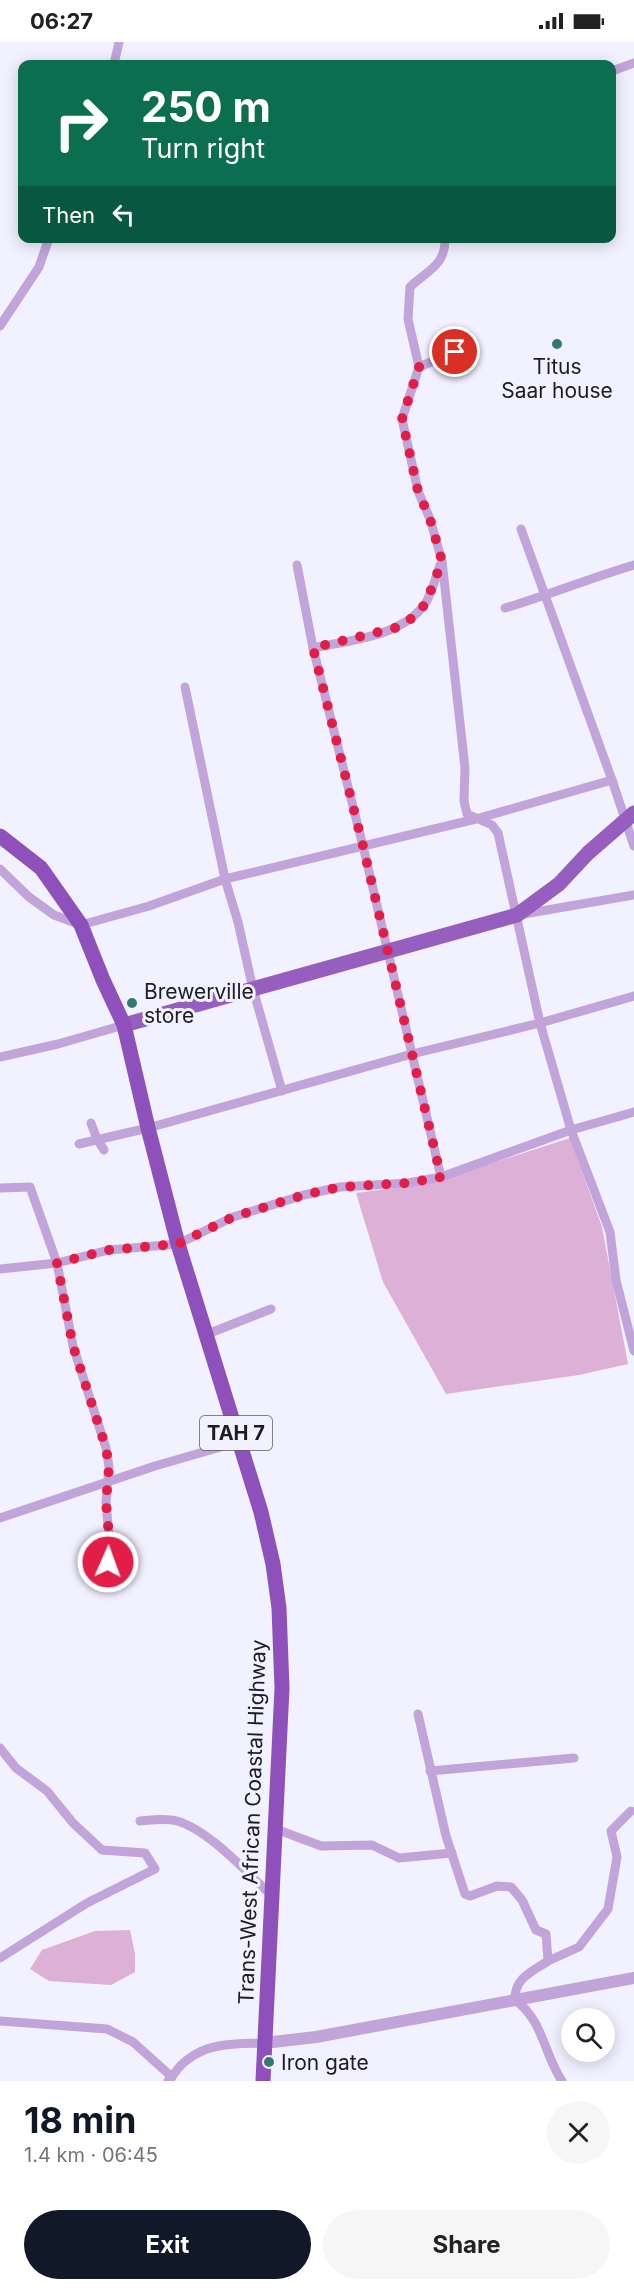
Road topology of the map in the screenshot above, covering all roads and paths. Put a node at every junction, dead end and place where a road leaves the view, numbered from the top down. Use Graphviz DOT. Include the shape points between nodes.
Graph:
graph roads {
  1 [pos="119,42"];
  2 [pos="115,60"];
  3 [pos="634,63"];
  4 [pos="616,70"];
  5 [pos="47,243"];
  6 [pos="446,243"];
  7 [pos="0,326"];
  8 [pos="455,352"];
  9 [pos="419,367"];
  10 [pos="521,529"];
  11 [pos="442,561"];
  12 [pos="297,565"];
  13 [pos="634,565"];
  14 [pos="546,596"];
  15 [pos="505,608"];
  16 [pos="313,648"];
  17 [pos="185,687"];
  18 [pos="612,780"];
  19 [pos="630,817"];
  20 [pos="476,819"];
  21 [pos="0,836"];
  22 [pos="363,846"];
  23 [pos="634,846"];
  24 [pos="0,869"];
  25 [pos="225,879"];
  26 [pos="634,895"];
  27 [pos="517,915"];
  28 [pos="81,925"];
  29 [pos="387,951"];
  30 [pos="253,989"];
  31 [pos="634,996"];
  32 [pos="540,1023"];
  33 [pos="124,1025"];
  34 [pos="412,1054"];
  35 [pos="0,1057"];
  36 [pos="282,1091"];
  37 [pos="634,1112"];
  38 [pos="91,1123"];
  39 [pos="148,1128"];
  40 [pos="571,1130"];
  41 [pos="97,1139"];
  42 [pos="79,1144"];
  43 [pos="104,1150"];
  44 [pos="441,1177"];
  45 [pos="0,1188"];
  46 [pos="178,1244"];
  47 [pos="57,1263"];
  48 [pos="0,1269"];
  49 [pos="271,1309"];
  50 [pos="205,1335"];
  51 [pos="634,1351"];
  52 [pos="238,1442"];
  53 [pos="108,1481"];
  54 [pos="0,1518"];
  55 [pos="108,1562"];
  56 [pos="418,1714"];
  57 [pos="0,1748"];
  58 [pos="574,1758"];
  59 [pos="430,1770"];
  60 [pos="631,1811"];
  61 [pos="140,1821"];
  62 [pos="276,1828"];
  63 [pos="452,1854"];
  64 [pos="271,1895"];
  65 [pos="0,1958"];
  66 [pos="548,1961"];
  67 [pos="634,1978"];
  68 [pos="515,2000"];
  69 [pos="0,2021"];
  70 [pos="264,2043"];
  71 [pos="170,2079"];
  72 [pos="263,2081"];
  73 [pos="562,2081"];
  1 -- 2 [label="street"];
  3 -- 4 [label="street"];
  5 -- 7 [label="street" via="39,267"];
  6 -- 9 [label="street" via="441,262 411,287 408,319"];
  8 -- 9 [label="street"];
  9 -- 11 [label="street" via="402,419 418,491"];
  10 -- 14 [label="street"];
  11 -- 16 [label="street" via="426,603 414,617 395,628"];
  11 -- 20 [label="street" via="465,768 464,801 467,814"];
  12 -- 16 [label="street"];
  13 -- 14 [label="street"];
  14 -- 15 [label="street"];
  14 -- 18 [label="street"];
  16 -- 22 [label="street"];
  17 -- 25 [label="street"];
  18 -- 19 [label="street"];
  18 -- 20 [label="street"];
  19 -- 23 [label="street"];
  19 -- 27 [label="main road" via="559,884"];
  20 -- 22 [label="street"];
  20 -- 27 [label="street" via="492,825 498,833"];
  21 -- 28 [label="highway, Trans-West African Coastal Highway / TAH 7" via="41,868"];
  22 -- 25 [label="street"];
  22 -- 29 [label="street"];
  24 -- 28 [label="street" via="54,915"];
  25 -- 28 [label="street"];
  25 -- 30 [label="street"];
  26 -- 27 [label="street"];
  27 -- 29 [label="main road"];
  27 -- 32 [label="street"];
  28 -- 33 [label="highway, Trans-West African Coastal Highway / TAH 7"];
  29 -- 30 [label="main road"];
  29 -- 34 [label="street"];
  30 -- 33 [label="main road"];
  30 -- 36 [label="street"];
  31 -- 32 [label="street"];
  32 -- 34 [label="street"];
  32 -- 40 [label="street"];
  33 -- 35 [label="street"];
  33 -- 39 [label="highway, Trans-West African Coastal Highway / TAH 7"];
  34 -- 36 [label="street"];
  34 -- 44 [label="street"];
  36 -- 39 [label="street"];
  37 -- 40 [label="street"];
  38 -- 41 [label="street"];
  39 -- 41 [label="street"];
  39 -- 46 [label="highway, Trans-West African Coastal Highway / TAH 7"];
  40 -- 44 [label="street"];
  40 -- 51 [label="street" via="610,1232 616,1280"];
  41 -- 42 [label="street"];
  41 -- 43 [label="street"];
  44 -- 46 [label="street" via="340,1187 304,1195 233,1217"];
  45 -- 47 [label="street" via="30,1187"];
  46 -- 47 [label="street" via="109,1250"];
  46 -- 50 [label="highway, Trans-West African Coastal Highway / TAH 7"];
  47 -- 48 [label="street"];
  47 -- 53 [label="street" via="73,1346 106,1448"];
  49 -- 50 [label="street"];
  50 -- 52 [label="highway, Trans-West African Coastal Highway / TAH 7"];
  52 -- 53 [label="street"];
  52 -- 62 [label="highway, Trans-West African Coastal Highway / TAH 7" via="261,1512 279,1608 282,1688"];
  53 -- 54 [label="street"];
  53 -- 55 [label="street"];
  56 -- 59 [label="street"];
  57 -- 65 [label="street" via="102,1850 145,1853 155,1869 87,1903"];
  58 -- 59 [label="street"];
  59 -- 63 [label="street"];
  60 -- 66 [label="street" via="611,1831 617,1857 608,1909 579,1947"];
  61 -- 64 [label="street" via="178,1821 207,1837"];
  62 -- 63 [label="street" via="321,1846 372,1845 399,1858"];
  62 -- 64 [label="highway, Trans-West African Coastal Highway / TAH 7"];
  63 -- 66 [label="street" via="465,1894 470,1896 497,1886 511,1887 536,1930 546,1934"];
  64 -- 70 [label="highway, Trans-West African Coastal Highway / TAH 7"];
  66 -- 68 [label="street" via="519,1980"];
  67 -- 68 [label="street"];
  68 -- 70 [label="street"];
  68 -- 73 [label="street" via="540,2029"];
  69 -- 71 [label="street" via="107,2029 133,2042"];
  70 -- 71 [label="street" via="225,2044 206,2049 186,2060"];
  70 -- 72 [label="highway, Trans-West African Coastal Highway / TAH 7"];
}
